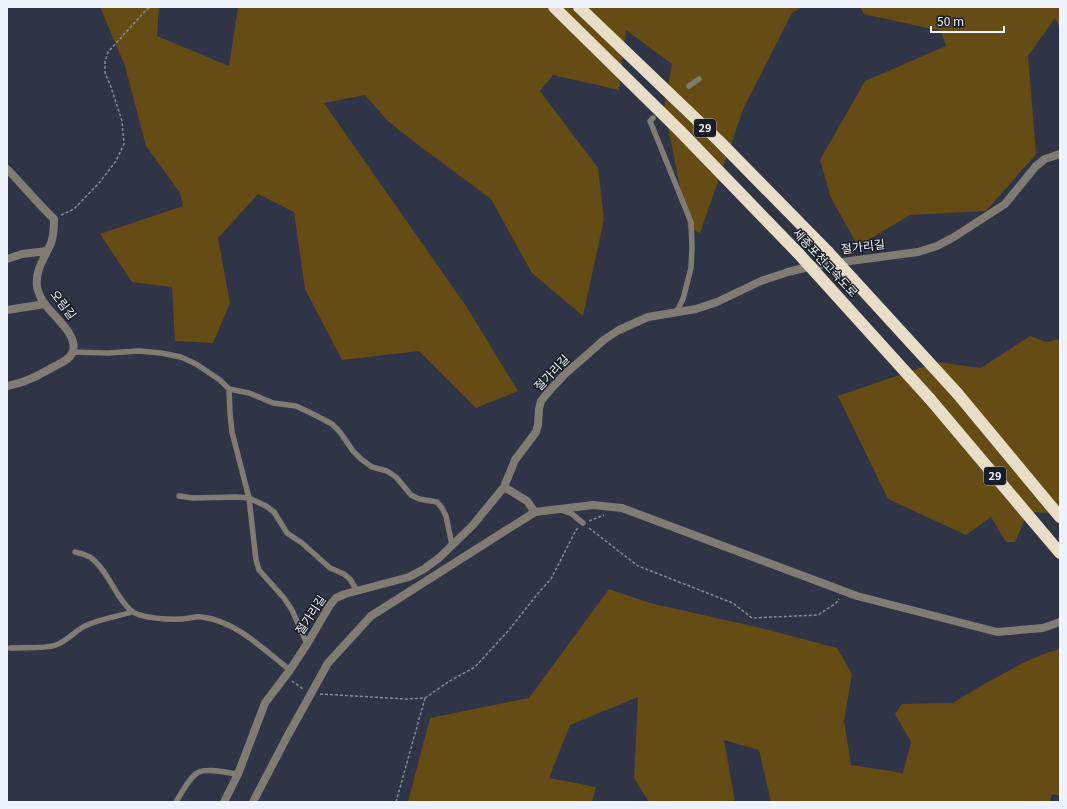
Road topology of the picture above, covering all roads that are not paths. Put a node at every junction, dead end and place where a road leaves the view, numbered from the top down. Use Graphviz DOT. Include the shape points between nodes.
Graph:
graph roads {
  1 [pos="554,7"];
  2 [pos="579,7"];
  3 [pos="699,79"];
  4 [pos="689,86"];
  5 [pos="653,118"];
  6 [pos="1060,154"];
  7 [pos="7,169"];
  8 [pos="47,251"];
  9 [pos="7,258"];
  10 [pos="45,304"];
  11 [pos="7,310"];
  12 [pos="676,313"];
  13 [pos="73,352"];
  14 [pos="7,386"];
  15 [pos="229,389"];
  16 [pos="504,487"];
  17 [pos="179,496"];
  18 [pos="249,498"];
  19 [pos="556,509"];
  20 [pos="535,512"];
  21 [pos="1060,517"];
  22 [pos="583,523"];
  23 [pos="452,545"];
  24 [pos="75,552"];
  25 [pos="1060,553"];
  26 [pos="357,590"];
  27 [pos="132,612"];
  28 [pos="1060,622"];
  29 [pos="307,644"];
  30 [pos="10,648"];
  31 [pos="287,673"];
  32 [pos="238,774"];
  33 [pos="176,802"];
  34 [pos="224,802"];
  35 [pos="253,802"];
  1 -- 25 [label="highway, 세종포천고속도로 / 29, bridge" via="680,131 798,253 930,399"];
  2 -- 21 [label="highway, 세종포천고속도로 / 29, bridge" via="718,140 828,252 957,393"];
  3 -- 4 [label="lane"];
  5 -- 12 [label="lane" via="650,121 690,222 691,268 683,299"];
  6 -- 12 [label="street, 절가리길" via="1045,159 1036,166 1005,204 937,246 918,252 800,269 761,281 717,302"];
  7 -- 8 [label="street, 오림길" via="54,219"];
  8 -- 9 [label="street"];
  8 -- 10 [label="street, 오림길" via="36,279 37,288"];
  10 -- 11 [label="street"];
  10 -- 13 [label="street, 오림길" via="71,336"];
  12 -- 16 [label="street, 절가리길" via="648,317 619,330 565,374 541,401 536,432 515,460"];
  13 -- 14 [label="street" via="67,360 37,376 20,384"];
  13 -- 15 [label="lane" via="139,351 181,357 220,380"];
  15 -- 18 [label="lane" via="232,432"];
  15 -- 23 [label="lane" via="249,392 273,403 296,406 332,424 361,460 396,477 411,494 437,502 446,516"];
  16 -- 20 [label="street" via="527,501"];
  16 -- 23 [label="street, 절가리길" via="473,526"];
  17 -- 18 [label="lane"];
  18 -- 26 [label="lane" via="274,512 287,533 330,568 344,574"];
  18 -- 29 [label="lane" via="258,570 292,610"];
  19 -- 20 [label="street"];
  19 -- 22 [label="lane" via="572,514"];
  19 -- 28 [label="street" via="592,505 622,508 857,596 996,632 1043,628"];
  20 -- 35 [label="street" via="371,616 328,663"];
  23 -- 26 [label="street, 절가리길" via="439,558 409,577"];
  24 -- 27 [label="lane" via="89,557 98,565 125,606"];
  26 -- 29 [label="street, 절가리길" via="336,598"];
  27 -- 30 [label="lane" via="88,625 56,645"];
  27 -- 31 [label="lane" via="167,620 201,617 216,620 244,634"];
  29 -- 31 [label="street, 절가리길"];
  31 -- 32 [label="street, 절가리길" via="265,703"];
  32 -- 33 [label="lane" via="199,772"];
  32 -- 34 [label="street, 절가리길"];
}
